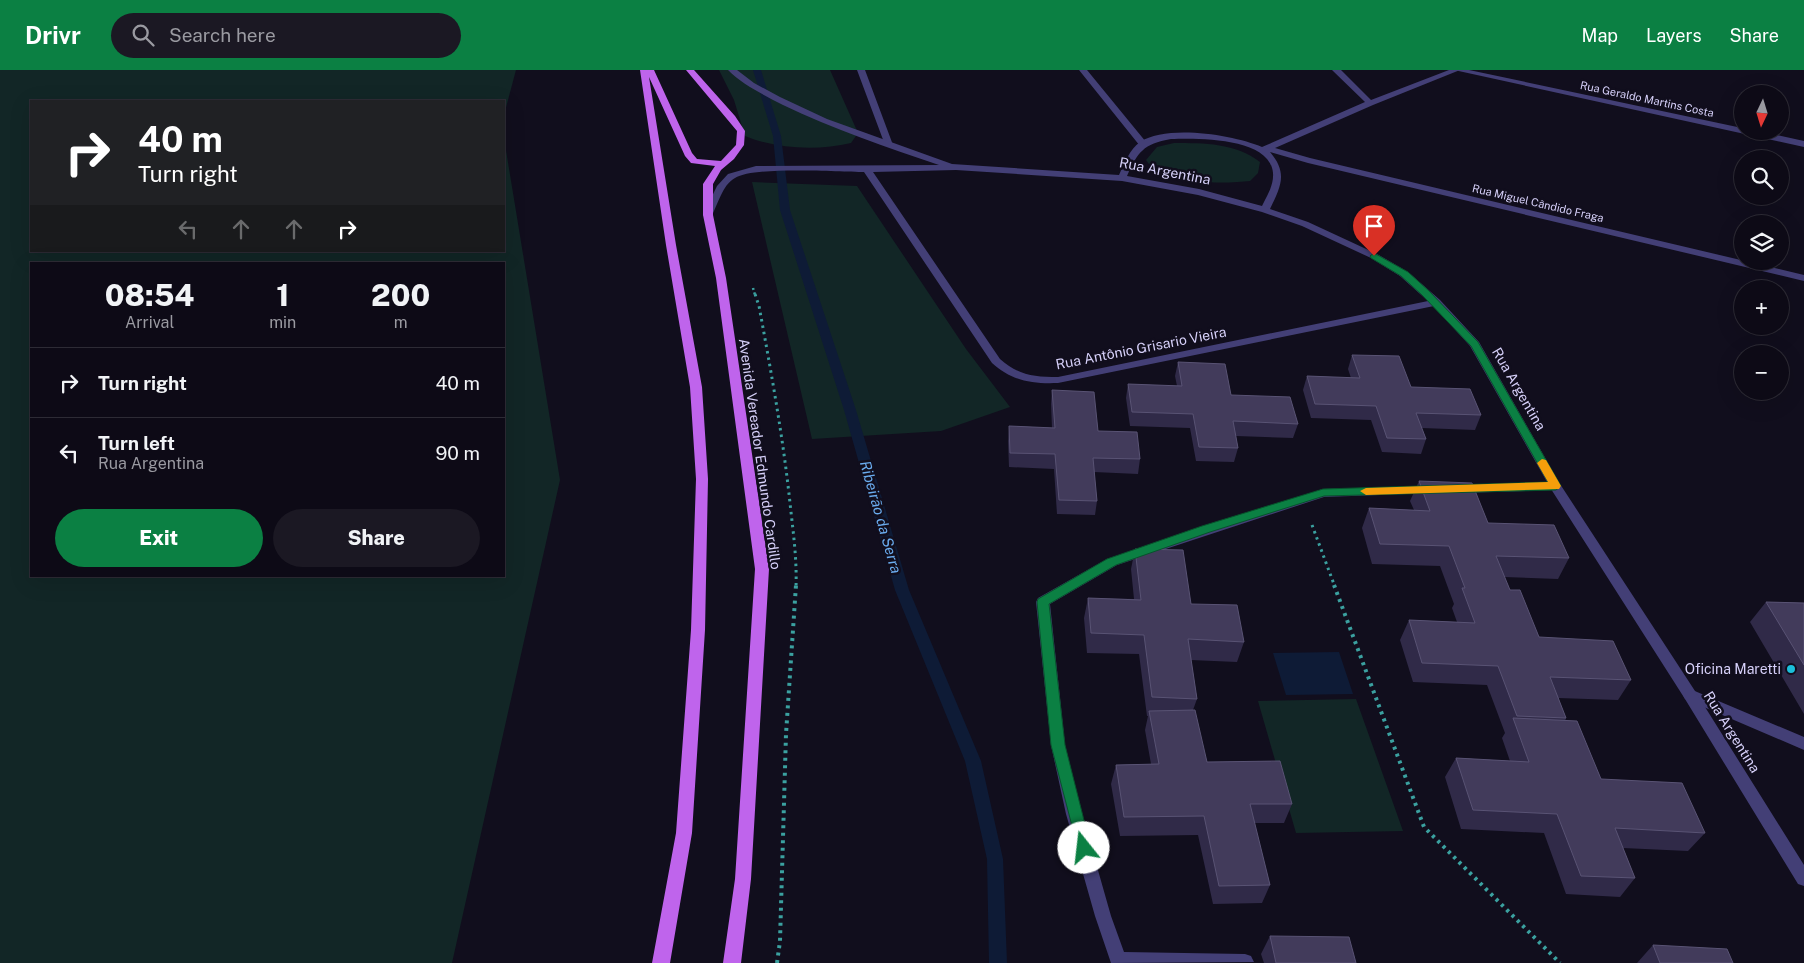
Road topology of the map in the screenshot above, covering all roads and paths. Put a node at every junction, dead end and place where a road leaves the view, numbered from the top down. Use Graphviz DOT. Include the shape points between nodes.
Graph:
graph roads {
  1 [pos="644,70"];
  2 [pos="650,70"];
  3 [pos="690,70"];
  4 [pos="732,70"];
  5 [pos="861,70"];
  6 [pos="1083,70"];
  7 [pos="1336,70"];
  8 [pos="1457,70"];
  9 [pos="1370,103"];
  10 [pos="1734,129"];
  11 [pos="1786,140"];
  12 [pos="1142,144"];
  13 [pos="1804,144"];
  14 [pos="889,145"];
  15 [pos="1265,149"];
  16 [pos="722,164"];
  17 [pos="956,167"];
  18 [pos="867,169"];
  19 [pos="1122,178"];
  20 [pos="1265,210"];
  21 [pos="708,215"];
  22 [pos="1804,278"];
  23 [pos="1436,302"];
  24 [pos="1556,486"];
  25 [pos="1303,499"];
  26 [pos="1690,695"];
  27 [pos="1804,744"];
  28 [pos="1804,879"];
  29 [pos="1119,961"];
  30 [pos="1245,962"];
  31 [pos="661,963"];
  32 [pos="732,963"];
  33 [pos="1560,963"];
  1 -- 31 [label="main road" via="696,387 702,479 698,630 684,834"];
  2 -- 16 [label="main road" via="688,154 694,161"];
  3 -- 16 [label="main road, Avenida Vereador Edmundo Cardillo" via="741,131 740,145"];
  4 -- 14 [label="street, Rua Argentina" via="799,110"];
  5 -- 14 [label="street"];
  6 -- 12 [label="street"];
  7 -- 9 [label="street"];
  8 -- 9 [label="street"];
  8 -- 10 [label="street, Rua Geraldo Martins Costa"];
  9 -- 15 [label="street"];
  11 -- 13 [label="street, Rua Geraldo Martins Costa"];
  12 -- 15 [label="street, Rua Miguel Cândido Fraga" via="1165,136 1185,135"];
  12 -- 19 [label="street"];
  14 -- 17 [label="street, Rua Argentina"];
  15 -- 20 [label="street" via="1276,166 1277,181"];
  15 -- 22 [label="street, Rua Miguel Cândido Fraga"];
  16 -- 21 [label="main road, Avenida Vereador Edmundo Cardillo" via="708,184"];
  17 -- 18 [label="street, Rua Argentina"];
  17 -- 19 [label="street, Rua Argentina"];
  18 -- 21 [label="street, Rua Argentina" via="756,169 732,176 722,186"];
  18 -- 23 [label="street, Rua Antônio Grisario Vieira" via="996,361 1010,374 1034,380 1058,380"];
  19 -- 20 [label="street, Rua Argentina" via="1199,192"];
  20 -- 23 [label="street, Rua Argentina" via="1305,224 1374,256 1404,274"];
  21 -- 32 [label="main road, Avenida Vereador Edmundo Cardillo" via="722,288 762,569 743,879"];
  23 -- 24 [label="street, Rua Argentina" via="1475,344"];
  24 -- 25 [label="street" via="1323,493"];
  24 -- 26 [label="street, Rua Argentina"];
  25 -- 29 [label="street" via="1112,562 1043,602 1058,745 1079,832"];
  25 -- 33 [label="path" via="1424,828"];
  26 -- 27 [label="street"];
  26 -- 28 [label="street, Rua Argentina"];
  29 -- 30 [label="street"];
}
